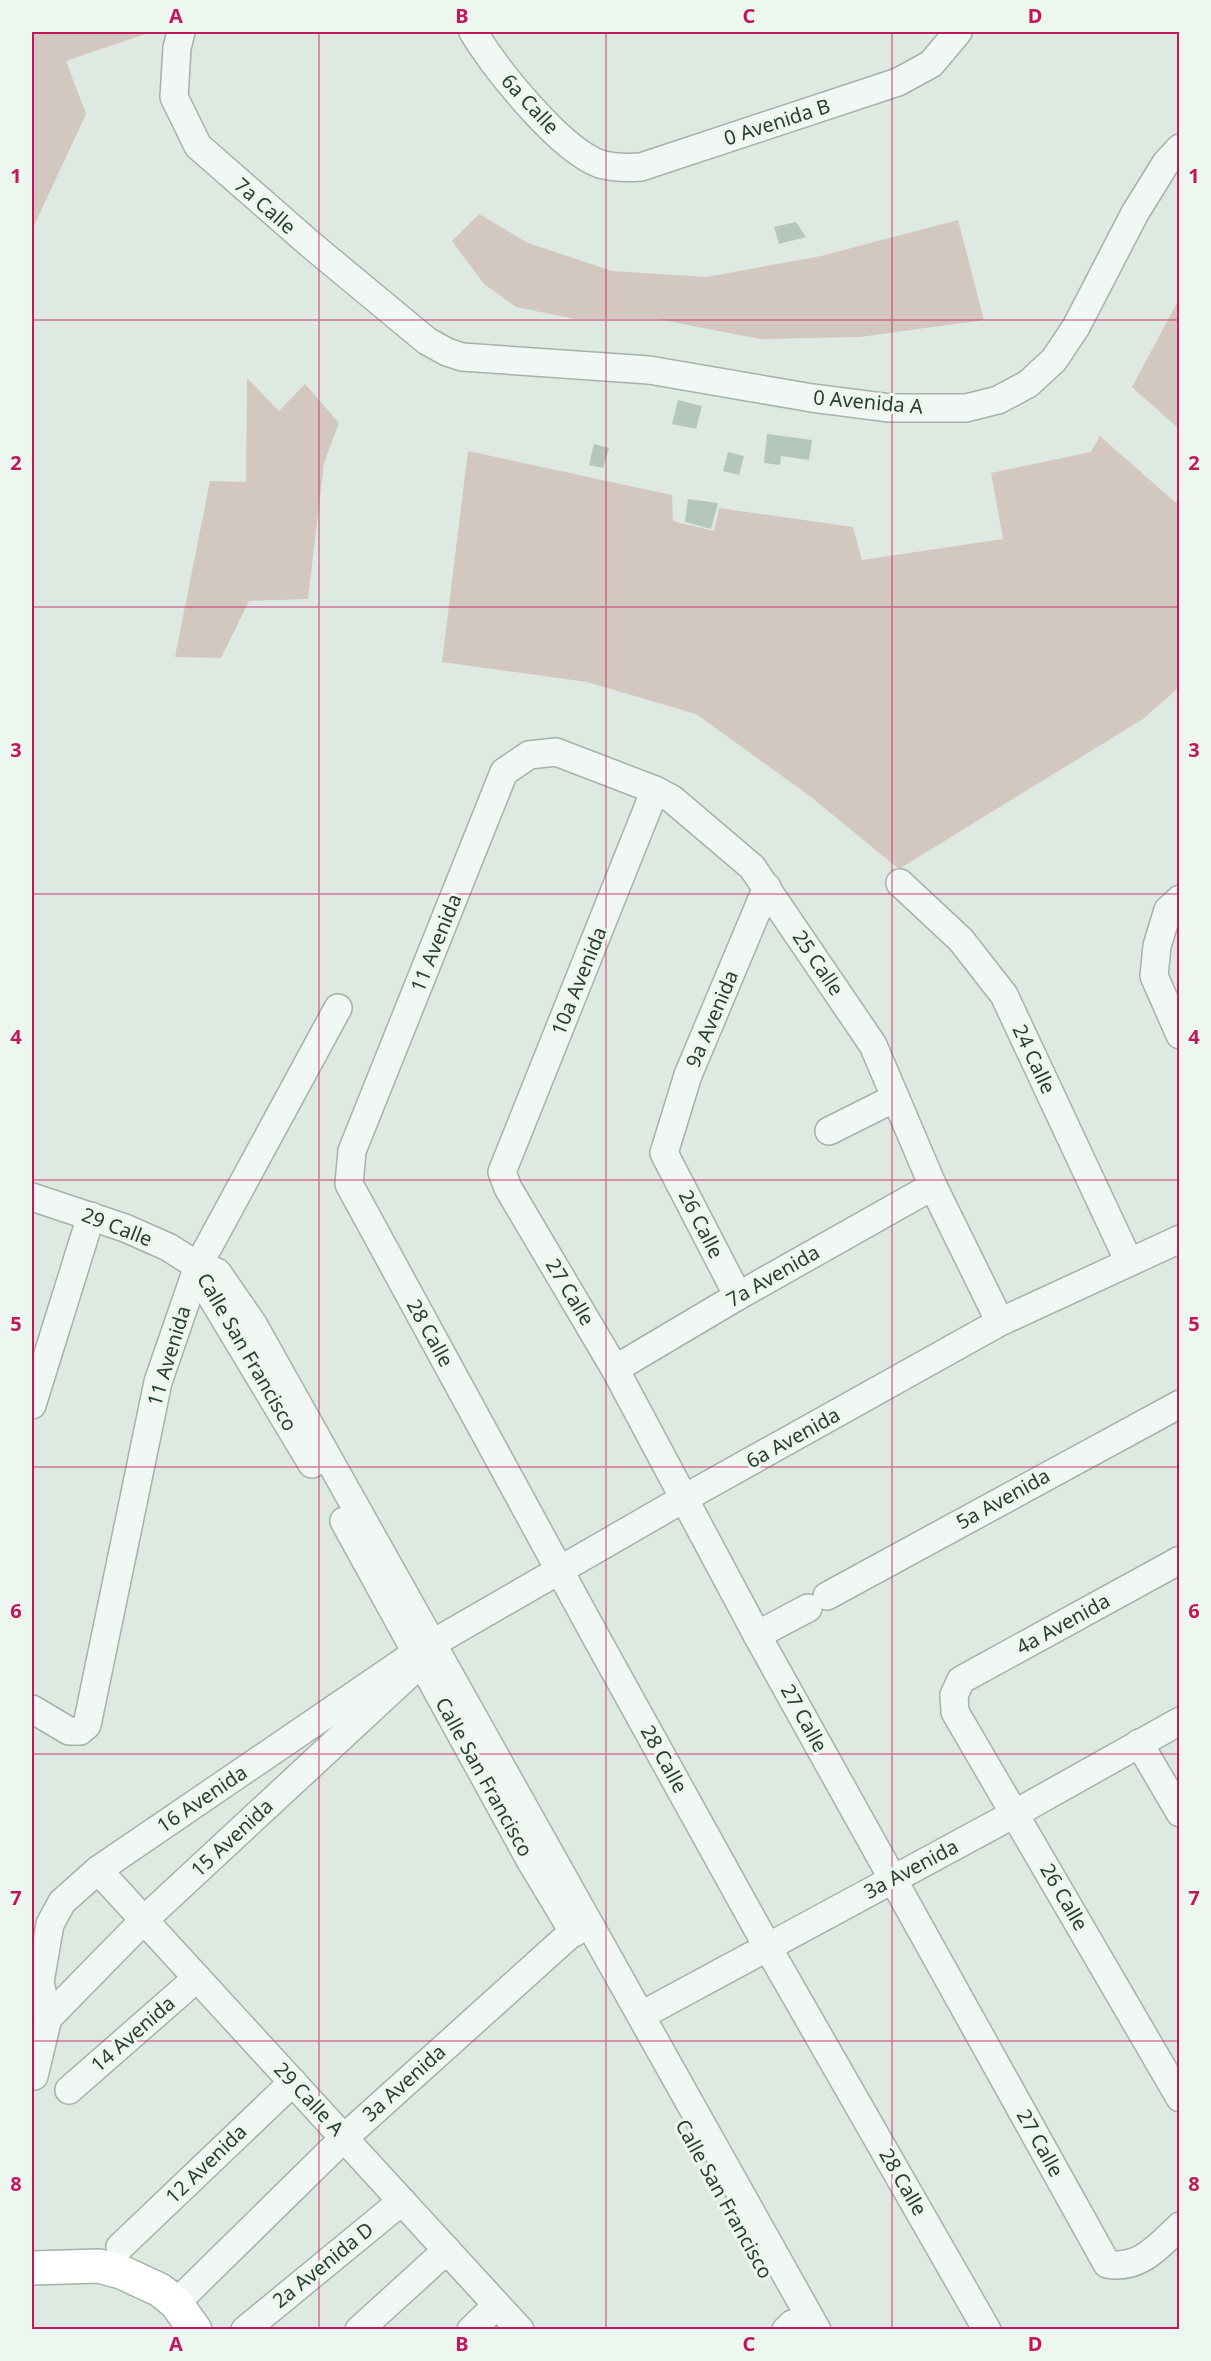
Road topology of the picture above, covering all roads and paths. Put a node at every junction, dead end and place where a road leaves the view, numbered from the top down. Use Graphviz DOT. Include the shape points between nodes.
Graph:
graph roads {
  1 [pos="181,32"];
  2 [pos="480,33"];
  3 [pos="951,40"];
  4 [pos="1179,148"];
  5 [pos="599,163"];
  6 [pos="427,341"];
  7 [pos="504,772"];
  8 [pos="655,789"];
  9 [pos="900,883"];
  10 [pos="767,887"];
  11 [pos="1179,899"];
  12 [pos="338,1008"];
  13 [pos="1179,1035"];
  14 [pos="895,1098"];
  15 [pos="829,1131"];
  16 [pos="664,1153"];
  17 [pos="502,1172"];
  18 [pos="349,1184"];
  19 [pos="933,1186"];
  20 [pos="32,1197"];
  21 [pos="91,1216"];
  22 [pos="1179,1239"];
  23 [pos="1129,1262"];
  24 [pos="198,1266"];
  25 [pos="738,1296"];
  26 [pos="1000,1322"];
  27 [pos="615,1369"];
  28 [pos="1179,1404"];
  29 [pos="32,1405"];
  30 [pos="683,1499"];
  31 [pos="1179,1560"];
  32 [pos="559,1571"];
  33 [pos="757,1635"];
  34 [pos="424,1653"];
  35 [pos="954,1695"];
  36 [pos="32,1708"];
  37 [pos="1179,1721"];
  38 [pos="1139,1743"];
  39 [pos="1016,1813"];
  40 [pos="1179,1813"];
  41 [pos="98,1870"];
  42 [pos="893,1878"];
  43 [pos="144,1920"];
  44 [pos="580,1925"];
  45 [pos="768,1946"];
  46 [pos="197,1978"];
  47 [pos="36,1980"];
  48 [pos="642,2014"];
  49 [pos="48,2018"];
  50 [pos="34,2076"];
  51 [pos="293,2082"];
  52 [pos="69,2090"];
  53 [pos="1179,2098"];
  54 [pos="344,2138"];
  55 [pos="402,2201"];
  56 [pos="1179,2226"];
  57 [pos="120,2247"];
  58 [pos="447,2250"];
  59 [pos="32,2268"];
  60 [pos="176,2303"];
  61 [pos="497,2305"];
  62 [pos="798,2328"];
  63 [pos="195,2330"];
  64 [pos="245,2330"];
  65 [pos="359,2330"];
  66 [pos="471,2330"];
  67 [pos="520,2330"];
  68 [pos="987,2330"];
  1 -- 6 [label="street, 7a Calle" via="174,97 198,146"];
  2 -- 5 [label="street, 6a Calle" via="500,72 562,139"];
  3 -- 5 [label="street, 0 Avenida B" via="931,64 898,82 641,167 617,168"];
  4 -- 6 [label="street, 0 Avenida A" via="1135,213 1082,317 1054,360 1028,384 998,400 966,408 890,408 649,370 462,357"];
  7 -- 8 [label="street, 25 Calle" via="529,755 556,752"];
  7 -- 18 [label="street, 11 Avenida" via="352,1151"];
  8 -- 10 [label="street, 25 Calle" via="752,867"];
  8 -- 17 [label="street, 10a Avenida"];
  9 -- 23 [label="street, 24 Calle" via="961,940 1004,994"];
  10 -- 14 [label="street, 25 Calle" via="873,1045"];
  10 -- 16 [label="street, 9a Avenida" via="688,1075"];
  11 -- 13 [label="street" via="1168,910 1157,946 1154,976"];
  12 -- 24 [label="street, 11 Avenida"];
  14 -- 15 [label="street"];
  14 -- 19 [label="street, 25 Calle"];
  16 -- 25 [label="street, 26 Calle"];
  17 -- 27 [label="street, 27 Calle"];
  18 -- 32 [label="street, 28 Calle"];
  19 -- 25 [label="street, 7a Avenida"];
  19 -- 26 [label="street, 25 Calle"];
  20 -- 21 [label="street, 29 Calle"];
  21 -- 24 [label="street, 29 Calle" via="168,1247"];
  21 -- 29 [label="street"];
  22 -- 23 [label="street, 6a Avenida"];
  23 -- 26 [label="street, 6a Avenida"];
  24 -- 34 [label="street, Calle San Francisco" via="217,1272 253,1324"];
  24 -- 36 [label="street, 11 Avenida" via="158,1382 87,1725 80,1731 69,1731"];
  25 -- 27 [label="street, 7a Avenida"];
  26 -- 30 [label="street, 6a Avenida"];
  27 -- 30 [label="street, 27 Calle"];
  28 -- 33 [label="street, 5a Avenida"];
  30 -- 32 [label="street, 6a Avenida"];
  30 -- 33 [label="street, 27 Calle"];
  31 -- 35 [label="street, 4a Avenida" via="961,1680"];
  32 -- 34 [label="street, 6a Avenida"];
  32 -- 45 [label="street, 28 Calle"];
  33 -- 42 [label="street, 27 Calle"];
  34 -- 41 [label="street, 16 Avenida"];
  34 -- 43 [label="street, 15 Avenida"];
  34 -- 44 [label="street, Calle San Francisco" via="530,1860"];
  35 -- 39 [label="street, 26 Calle" via="955,1712"];
  37 -- 38 [label="street, 3a Avenida"];
  38 -- 39 [label="street, 3a Avenida"];
  38 -- 40 [label="street"];
  39 -- 42 [label="street, 3a Avenida"];
  39 -- 53 [label="street, 26 Calle"];
  41 -- 43 [label="street, 29 Calle A"];
  41 -- 47 [label="street, 16 Avenida" via="62,1902 50,1924"];
  42 -- 45 [label="street, 3a Avenida"];
  42 -- 56 [label="street, 27 Calle" via="1107,2264 1129,2266 1153,2251"];
  43 -- 46 [label="street, 29 Calle A"];
  43 -- 49 [label="street, 15 Avenida"];
  44 -- 48 [label="street, Calle San Francisco"];
  44 -- 54 [label="street, 3a Avenida"];
  44 -- 62 [label="street, Calle San Francisco" via="683,2125"];
  45 -- 48 [label="street, 3a Avenida"];
  45 -- 68 [label="street, 28 Calle"];
  46 -- 51 [label="street, 29 Calle A"];
  46 -- 52 [label="street, 14 Avenida"];
  47 -- 49 [label="street"];
  48 -- 62 [label="street, Calle San Francisco"];
  49 -- 50 [label="street"];
  51 -- 54 [label="street, 29 Calle A"];
  51 -- 57 [label="street, 12 Avenida"];
  54 -- 55 [label="street, 29 Calle A"];
  54 -- 60 [label="street, 3a Avenida"];
  55 -- 58 [label="street, 29 Calle A"];
  55 -- 64 [label="street, 2a Avenida D"];
  58 -- 61 [label="street, 29 Calle A"];
  58 -- 65 [label="street"];
  59 -- 60 [label="main road" via="99,2266 143,2280"];
  60 -- 63 [label="main road"];
  61 -- 66 [label="street"];
  61 -- 67 [label="street, 29 Calle A"];
}
